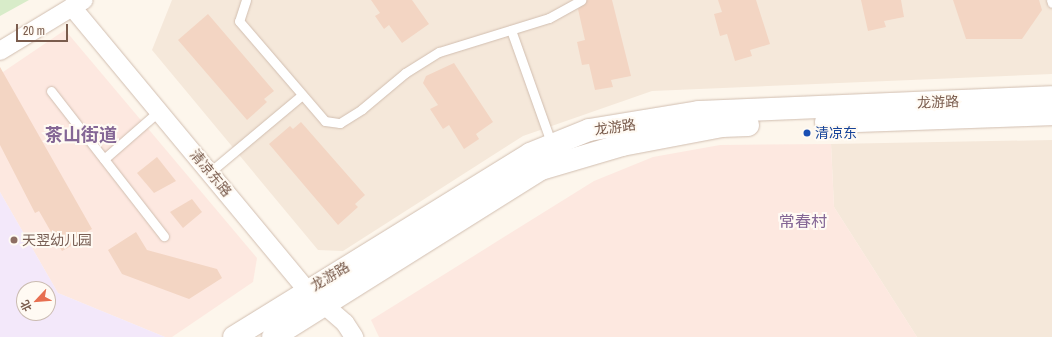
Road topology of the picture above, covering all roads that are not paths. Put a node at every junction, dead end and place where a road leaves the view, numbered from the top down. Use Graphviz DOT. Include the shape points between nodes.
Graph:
graph roads {
  1 [pos="246,0"];
  2 [pos="581,0"];
  3 [pos="78,3"];
  4 [pos="511,30"];
  5 [pos="0,51"];
  6 [pos="51,91"];
  7 [pos="302,95"];
  8 [pos="1052,97"];
  9 [pos="159,111"];
  10 [pos="1052,114"];
  11 [pos="552,145"];
  12 [pos="104,159"];
  13 [pos="210,172"];
  14 [pos="164,236"];
  15 [pos="307,290"];
  16 [pos="323,304"];
  17 [pos="234,337"];
  18 [pos="273,337"];
  19 [pos="354,337"];
  1 -- 7 [label="lane" via="239,21"];
  2 -- 4 [label="lane" via="549,18"];
  3 -- 5 [label="street"];
  3 -- 9 [label="street, 清凉东路"];
  4 -- 7 [label="lane" via="439,52 405,73 362,110 340,123 325,121"];
  4 -- 11 [label="lane"];
  6 -- 12 [label="lane"];
  7 -- 13 [label="lane"];
  8 -- 11 [label="main road, 龙游路" via="699,112 589,130"];
  9 -- 12 [label="lane"];
  9 -- 13 [label="street, 清凉东路"];
  10 -- 16 [label="main road, 龙游路" via="722,126 579,155 541,169"];
  11 -- 15 [label="main road, 龙游路" via="530,154"];
  12 -- 14 [label="lane"];
  13 -- 15 [label="street, 清凉东路"];
  15 -- 16 [label="street, 清凉东路"];
  15 -- 17 [label="main road, 龙游路"];
  16 -- 18 [label="main road, 龙游路"];
  16 -- 19 [label="street, 清凉东路" via="345,323"];
}
